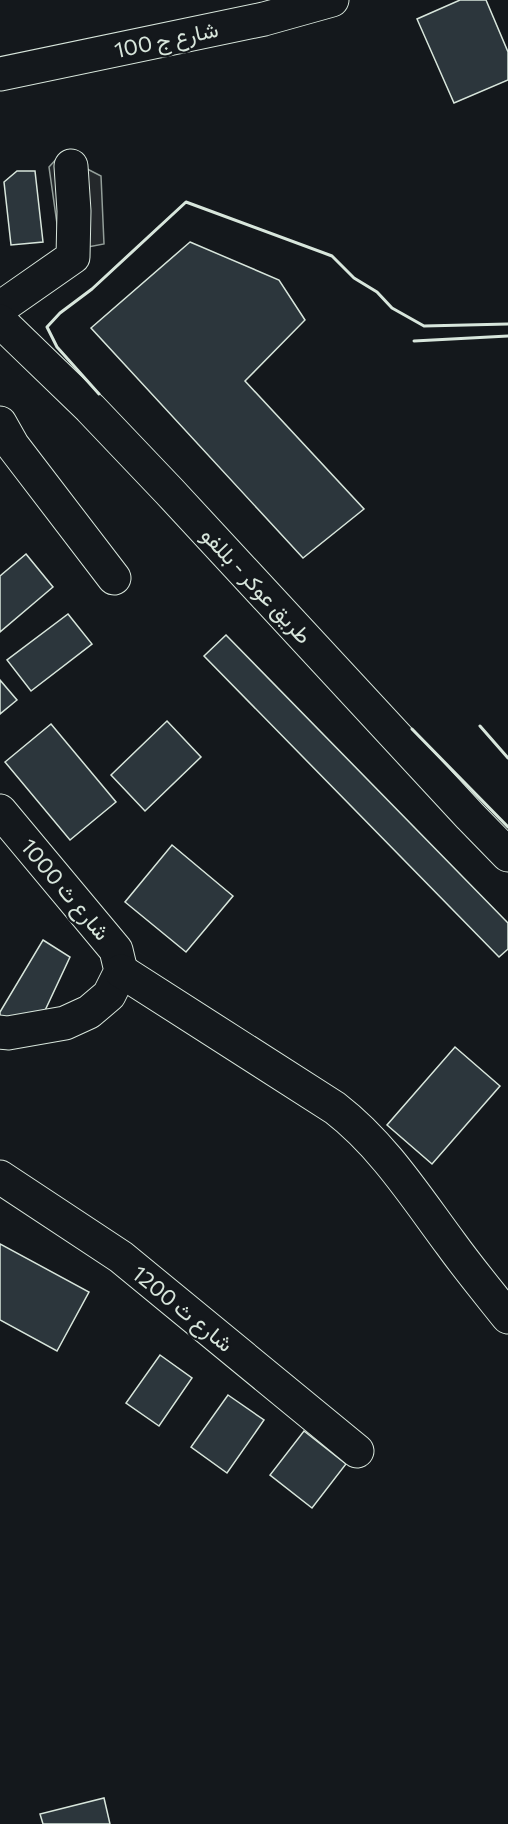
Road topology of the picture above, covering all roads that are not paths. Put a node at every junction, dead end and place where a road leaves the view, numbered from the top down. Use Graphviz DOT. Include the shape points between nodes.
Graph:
graph roads {
  1 [pos="332,0"];
  2 [pos="0,74"];
  3 [pos="71,166"];
  4 [pos="0,308"];
  5 [pos="0,321"];
  6 [pos="0,423"];
  7 [pos="114,578"];
  8 [pos="0,810"];
  9 [pos="508,855"];
  10 [pos="121,971"];
  11 [pos="0,1032"];
  12 [pos="0,1177"];
  13 [pos="508,1317"];
  14 [pos="357,1451"];
  1 -- 2 [label="street, شارع ج 100"];
  3 -- 4 [label="street" via="74,257"];
  5 -- 9 [label="street, طريق عوكر - بللفو" via="90,408"];
  6 -- 7 [label="street" via="13,446"];
  8 -- 10 [label="street, شارع ث 1000" via="116,950"];
  10 -- 11 [label="street" via="109,995 89,1012 65,1023"];
  10 -- 13 [label="street" via="353,1122 418,1197"];
  12 -- 14 [label="street, شارع ث 1200" via="121,1257"];
}
